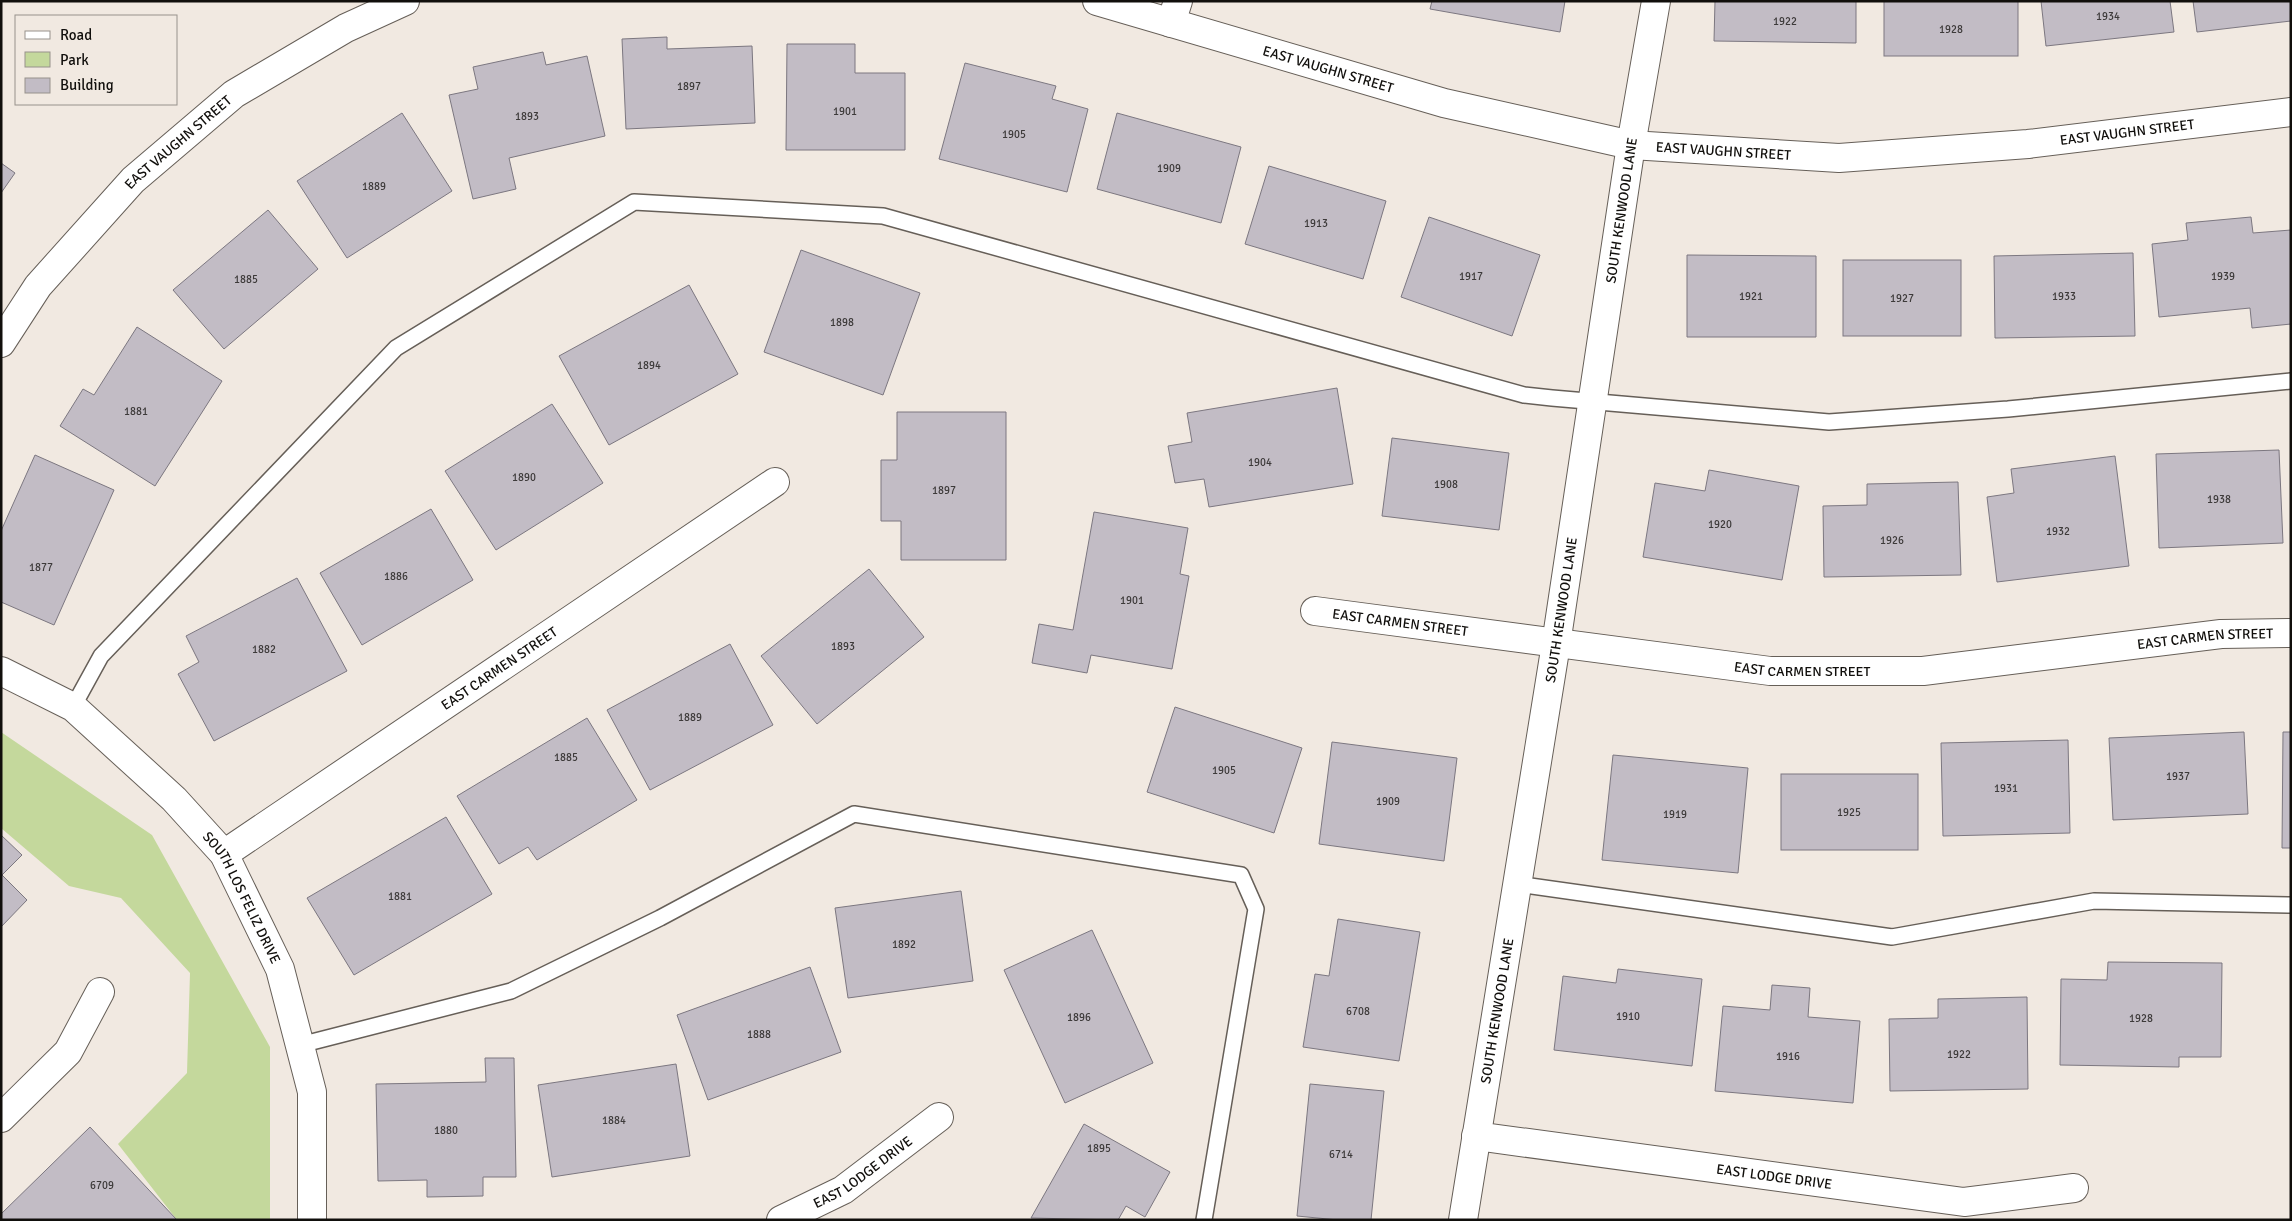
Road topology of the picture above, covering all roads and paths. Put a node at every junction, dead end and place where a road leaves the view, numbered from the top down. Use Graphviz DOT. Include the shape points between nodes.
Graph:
graph roads {
  1 [pos="405,1"];
  2 [pos="1097,1"];
  3 [pos="1656,1"];
  4 [pos="1175,12"];
  5 [pos="2291,112"];
  6 [pos="1632,145"];
  7 [pos="5,330"];
  8 [pos="2291,381"];
  9 [pos="1594,403"];
  10 [pos="775,482"];
  11 [pos="1315,611"];
  12 [pos="2291,633"];
  13 [pos="1556,644"];
  14 [pos="1,671"];
  15 [pos="73,707"];
  16 [pos="224,854"];
  17 [pos="1517,884"];
  18 [pos="2291,905"];
  19 [pos="100,992"];
  20 [pos="300,1045"];
  21 [pos="939,1117"];
  22 [pos="1,1118"];
  23 [pos="1476,1136"];
  24 [pos="2074,1188"];
  25 [pos="312,1220"];
  26 [pos="780,1220"];
  27 [pos="1204,1220"];
  28 [pos="1463,1220"];
  1 -- 7 [label="street, EAST VAUGHN STREET" via="346,28 234,94 133,180 38,286"];
  2 -- 4 [label="street, EAST VAUGHN STREET"];
  3 -- 6 [label="street, SOUTH KENWOOD LANE"];
  4 -- 6 [label="street, EAST VAUGHN STREET" via="1444,103"];
  5 -- 6 [label="street, EAST VAUGHN STREET" via="2028,144 1840,158"];
  6 -- 9 [label="street, SOUTH KENWOOD LANE"];
  8 -- 9 [label="lane" via="2008,409 1829,422"];
  9 -- 13 [label="street, SOUTH KENWOOD LANE"];
  9 -- 15 [label="lane" via="1524,395 883,216 634,202 396,348 101,656"];
  10 -- 16 [label="street, EAST CARMEN STREET"];
  11 -- 13 [label="street, EAST CARMEN STREET"];
  12 -- 13 [label="street, EAST CARMEN STREET" via="2221,634 1922,671 1770,671"];
  13 -- 17 [label="street, SOUTH KENWOOD LANE"];
  14 -- 15 [label="street, SOUTH LOS FELIZ DRIVE"];
  15 -- 16 [label="street, SOUTH LOS FELIZ DRIVE" via="174,799"];
  16 -- 20 [label="street, SOUTH LOS FELIZ DRIVE" via="280,969"];
  17 -- 18 [label="lane" via="1892,937 2094,901"];
  17 -- 23 [label="street, SOUTH KENWOOD LANE"];
  19 -- 22 [label="street" via="68,1052"];
  20 -- 25 [label="street, SOUTH LOS FELIZ DRIVE" via="312,1092"];
  20 -- 27 [label="lane" via="511,991 660,918 854,814 1241,875 1256,909"];
  21 -- 26 [label="street, EAST LODGE DRIVE" via="844,1190"];
  23 -- 24 [label="street, EAST LODGE DRIVE" via="1964,1202"];
  23 -- 28 [label="street, SOUTH KENWOOD LANE"];
}
